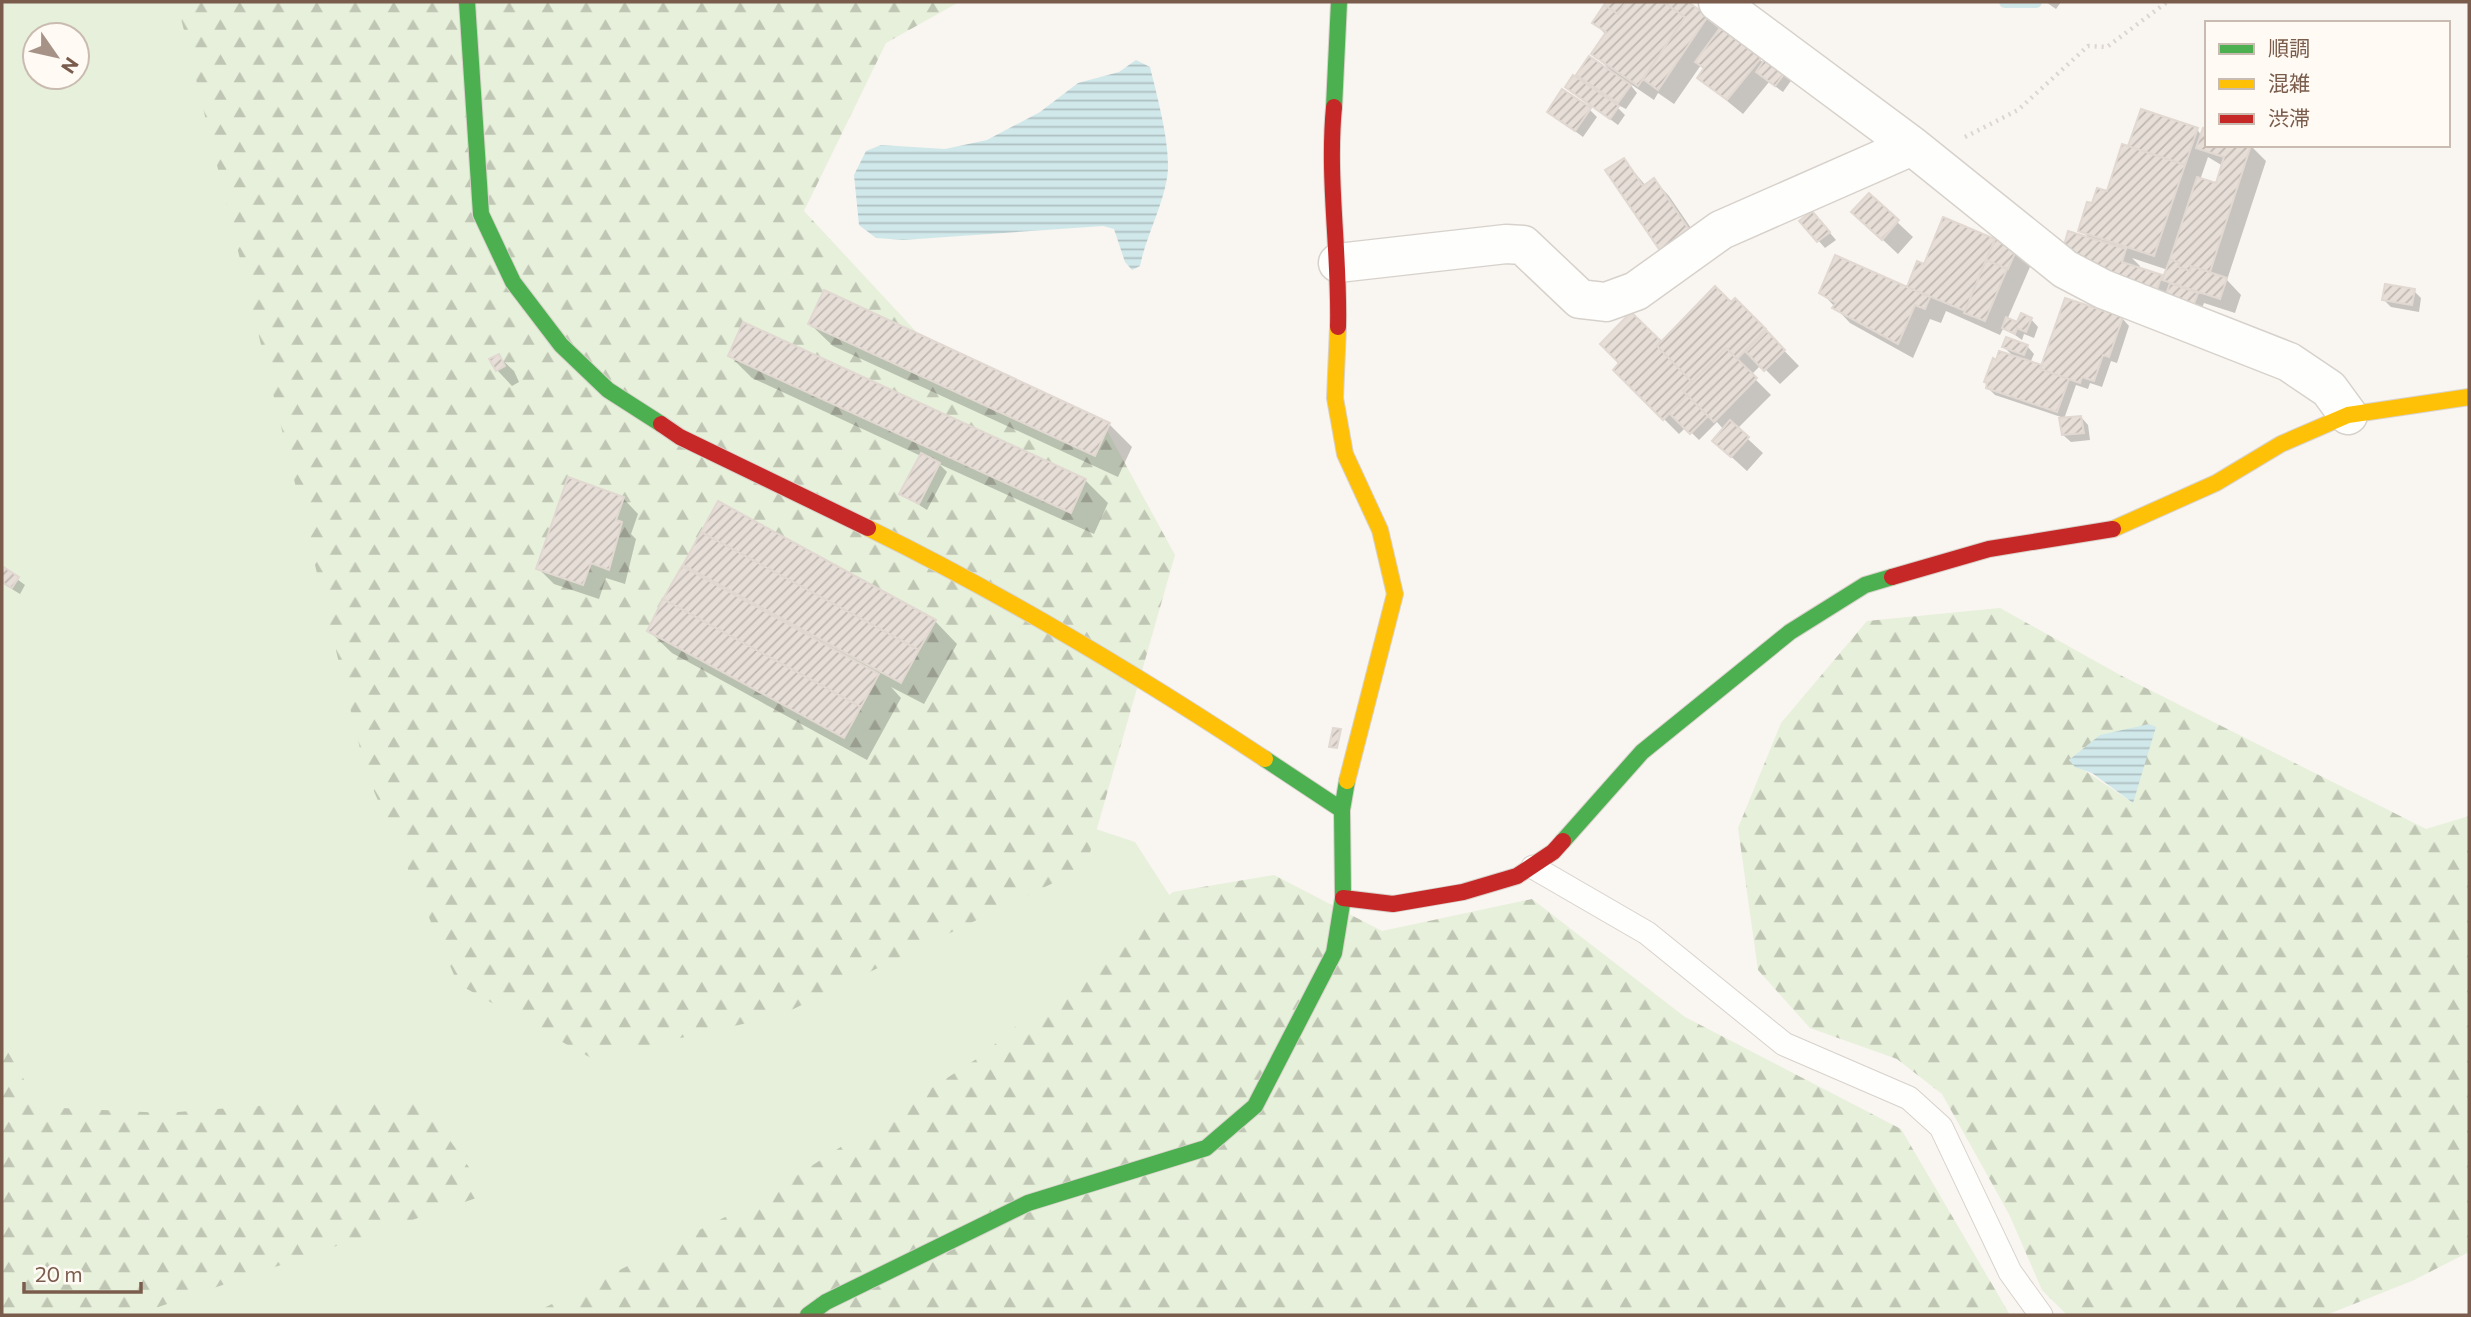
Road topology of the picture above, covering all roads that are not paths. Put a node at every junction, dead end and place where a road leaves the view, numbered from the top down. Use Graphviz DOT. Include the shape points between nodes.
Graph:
graph roads {
  1 [pos="467,2"];
  2 [pos="1339,2"];
  3 [pos="1718,2"];
  4 [pos="1919,152"];
  5 [pos="1338,263"];
  6 [pos="2469,397"];
  7 [pos="2348,415"];
  8 [pos="1342,810"];
  9 [pos="1533,867"];
  10 [pos="1343,898"];
  11 [pos="808,1315"];
  12 [pos="2041,1315"];
  1 -- 8 [label="street" via="481,214 513,282 561,345 608,390 680,437 947,567 1187,708"];
  2 -- 5 [label="street" via="1330,146"];
  3 -- 4 [label="street"];
  4 -- 5 [label="street" via="1721,230 1636,291 1606,302 1580,299 1523,245"];
  4 -- 7 [label="street" via="2065,269 2102,289 2289,362 2329,389"];
  5 -- 8 [label="street" via="1335,398 1345,454 1380,530 1395,594"];
  6 -- 7 [label="street"];
  7 -- 9 [label="street" via="2281,444 2216,483 2119,528 1989,549 1865,585 1790,632 1642,752 1553,852"];
  8 -- 10 [label="street"];
  9 -- 10 [label="street" via="1463,892 1393,904"];
  9 -- 12 [label="lane" via="1647,933 1784,1044 1909,1098 1941,1126 2010,1272"];
  10 -- 11 [label="street" via="1334,953 1255,1107 1206,1148 1028,1203"];
}
